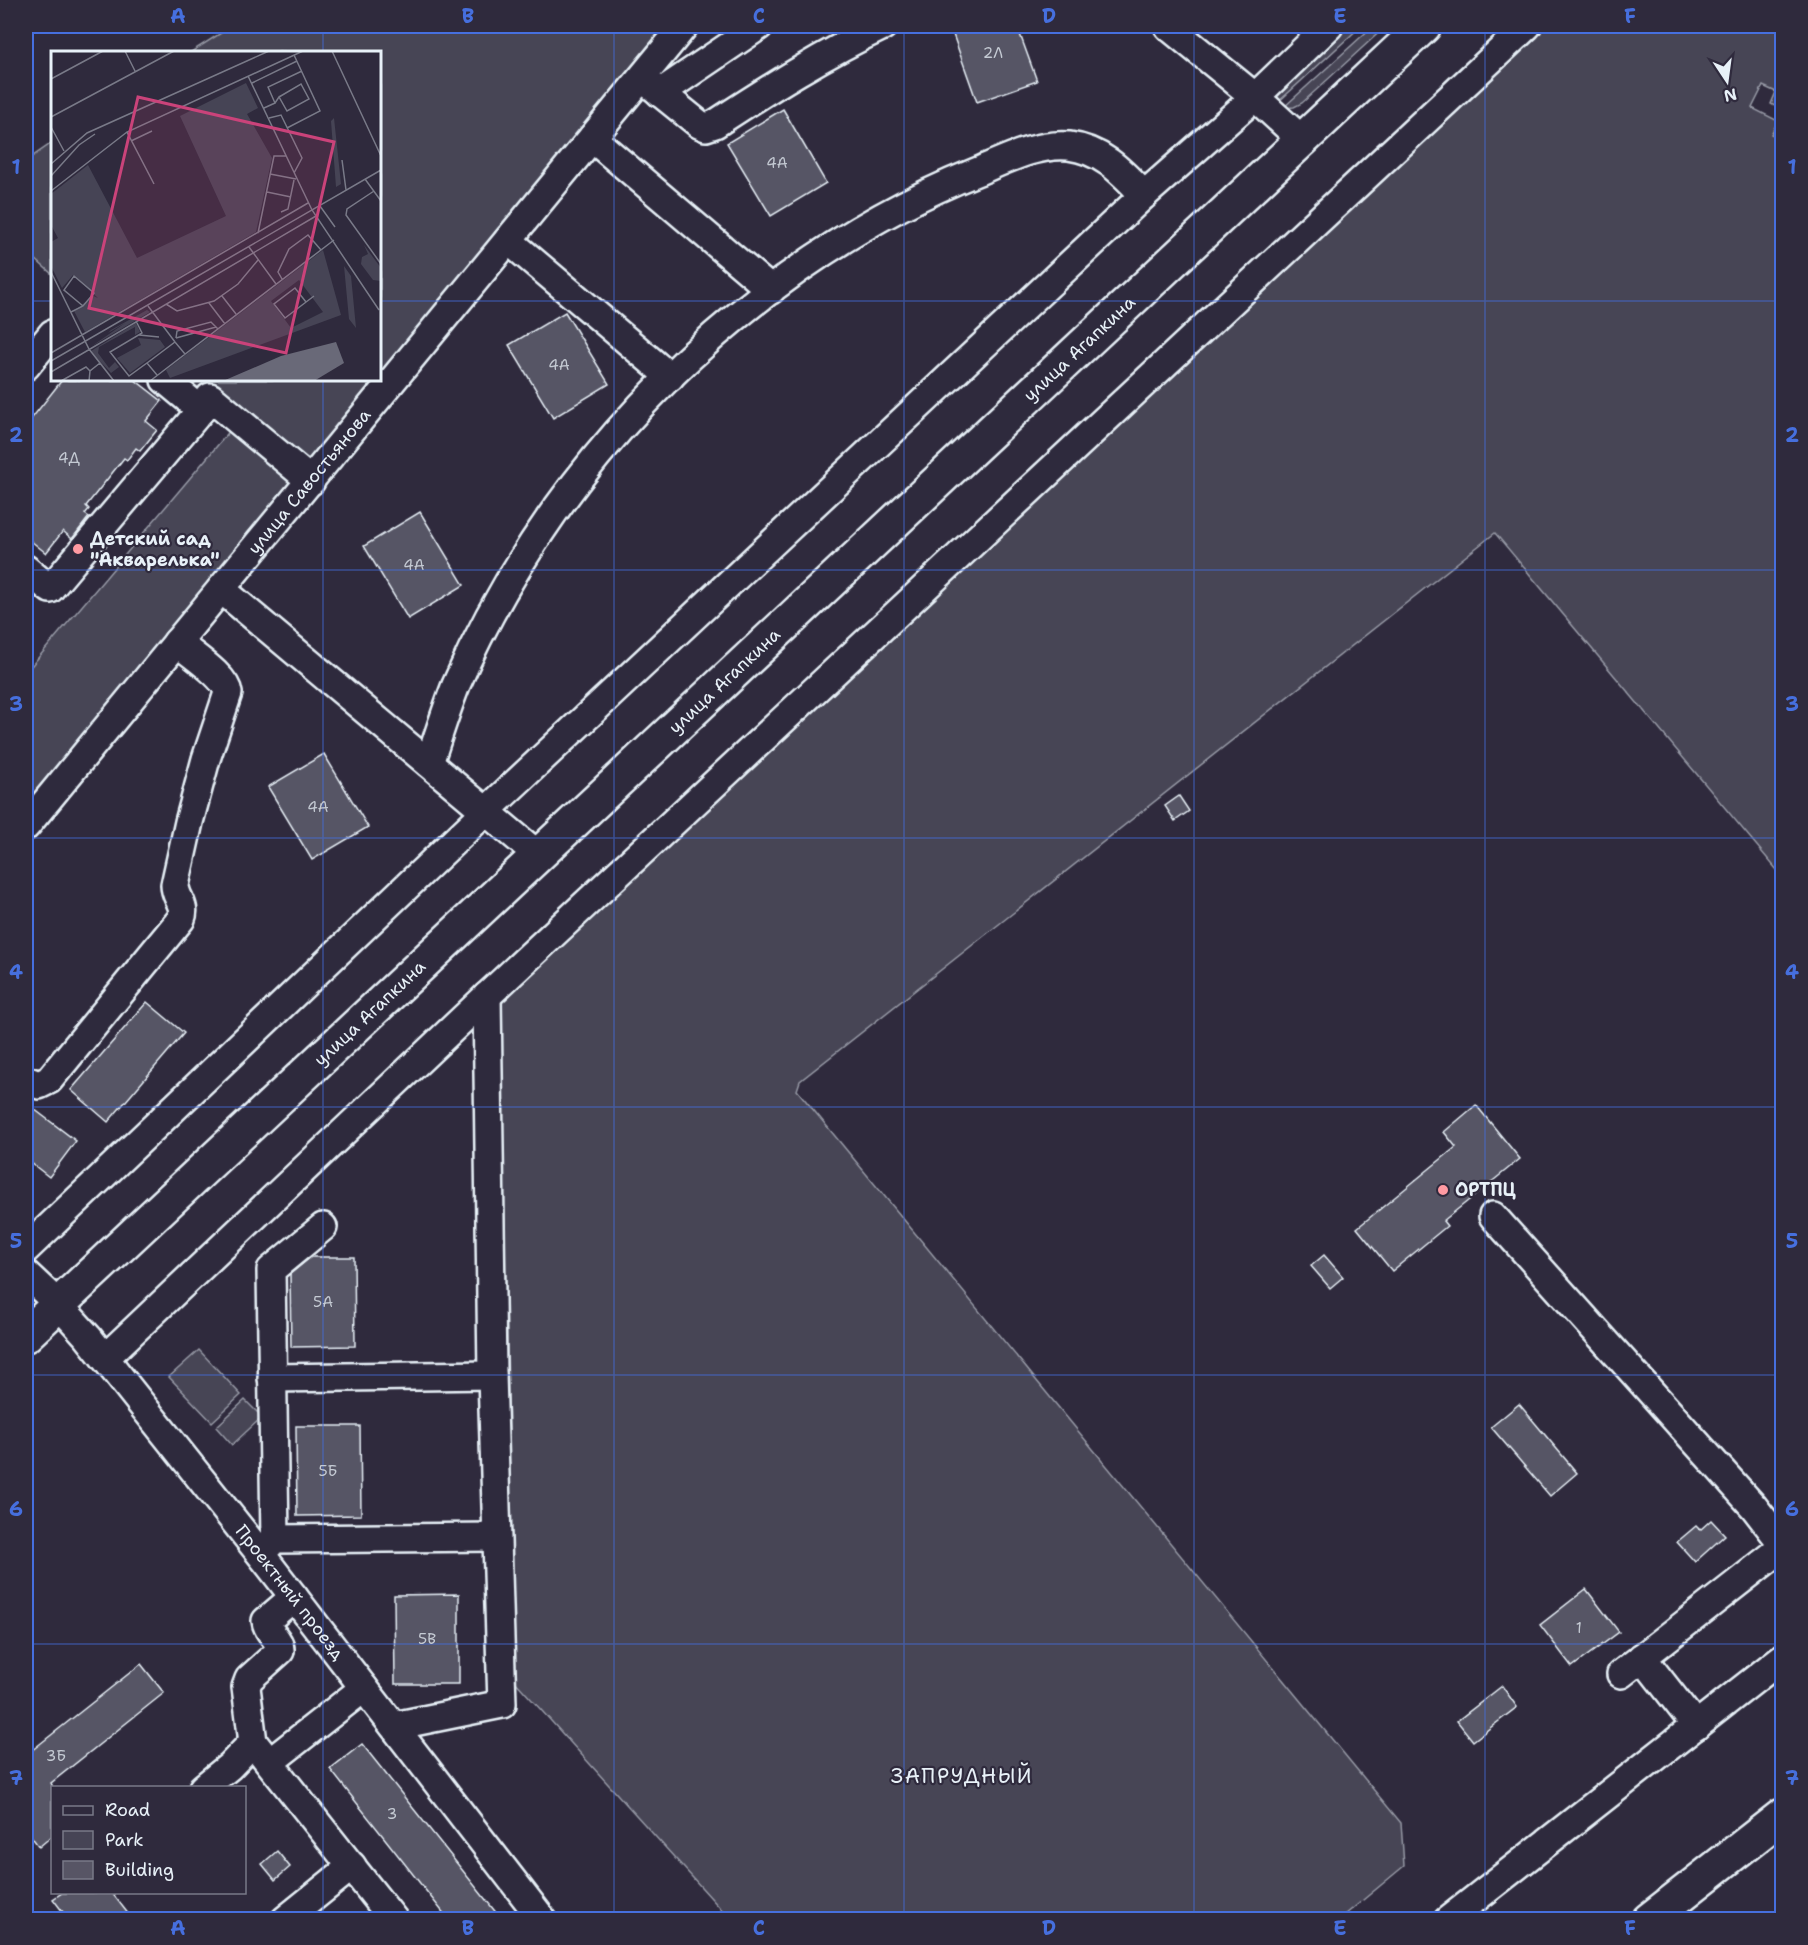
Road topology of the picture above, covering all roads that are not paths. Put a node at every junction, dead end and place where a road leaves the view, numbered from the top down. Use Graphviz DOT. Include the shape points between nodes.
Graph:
graph roads {
  1 [pos="684,26"];
  2 [pos="759,26"];
  3 [pos="883,26"];
  4 [pos="1168,26"];
  5 [pos="1329,26"];
  6 [pos="1424,26"];
  7 [pos="1527,26"];
  8 [pos="651,85"];
  9 [pos="1254,97"];
  10 [pos="592,138"];
  11 [pos="1302,140"];
  12 [pos="1144,195"];
  13 [pos="508,240"];
  14 [pos="771,290"];
  15 [pos="51,335"];
  16 [pos="26,366"];
  17 [pos="670,377"];
  18 [pos="166,381"];
  19 [pos="201,410"];
  20 [pos="311,481"];
  21 [pos="26,569"];
  22 [pos="220,589"];
  23 [pos="177,642"];
  24 [pos="429,763"];
  25 [pos="486,811"];
  26 [pos="26,826"];
  27 [pos="538,855"];
  28 [pos="487,996"];
  29 [pos="26,1080"];
  30 [pos="1493,1216"];
  31 [pos="323,1227"];
  32 [pos="26,1249"];
  33 [pos="26,1274"];
  34 [pos="58,1304"];
  35 [pos="26,1335"];
  36 [pos="105,1358"];
  37 [pos="492,1375"];
  38 [pos="272,1378"];
  39 [pos="496,1537"];
  40 [pos="1782,1542"];
  41 [pos="268,1546"];
  42 [pos="1782,1548"];
  43 [pos="294,1597"];
  44 [pos="1642,1657"];
  45 [pos="1782,1658"];
  46 [pos="1621,1674"];
  47 [pos="364,1688"];
  48 [pos="394,1726"];
  49 [pos="1696,1726"];
  50 [pos="253,1742"];
  51 [pos="270,1762"];
  52 [pos="205,1786"];
  53 [pos="1782,1816"];
  54 [pos="352,1866"];
  55 [pos="285,1920"];
  56 [pos="394,1920"];
  57 [pos="543,1920"];
  58 [pos="1448,1920"];
  59 [pos="1649,1920"];
  1 -- 8 [label="street, улица Савостьянова"];
  2 -- 8 [label="street"];
  3 -- 8 [label="street" via="706,127"];
  4 -- 9 [label="street"];
  5 -- 9 [label="street"];
  6 -- 11 [label="main road, улица Агапкина"];
  7 -- 28 [label="street"];
  8 -- 10 [label="street, улица Савостьянова"];
  9 -- 11 [label="street"];
  9 -- 12 [label="street"];
  10 -- 13 [label="street, улица Савостьянова"];
  10 -- 14 [label="street"];
  11 -- 27 [label="main road, улица Агапкина"];
  12 -- 14 [label="street" via="1100,155 1070,146 1038,148 904,206 846,239"];
  12 -- 25 [label="street"];
  13 -- 17 [label="street"];
  13 -- 20 [label="street, улица Савостьянова"];
  14 -- 17 [label="street"];
  15 -- 16 [label="street"];
  17 -- 24 [label="street" via="595,458 518,568 456,687"];
  18 -- 19 [label="street"];
  19 -- 20 [label="street" via="210,397"];
  19 -- 21 [label="street" via="50,589"];
  20 -- 22 [label="street, улица Савостьянова"];
  22 -- 23 [label="street, улица Савостьянова"];
  22 -- 24 [label="street"];
  23 -- 26 [label="street, улица Савостьянова"];
  23 -- 29 [label="street" via="222,680 228,693 191,811 175,885 182,903 181,919 49,1080 39,1085"];
  24 -- 25 [label="street"];
  25 -- 27 [label="street"];
  25 -- 32 [label="street"];
  27 -- 34 [label="main road, улица Агапкина"];
  28 -- 36 [label="street"];
  28 -- 37 [label="street"];
  30 -- 40 [label="street"];
  31 -- 38 [label="street" via="271,1270"];
  33 -- 34 [label="street, Проектный проезд"];
  34 -- 35 [label="main road, улица Агапкина"];
  34 -- 36 [label="street, Проектный проезд"];
  36 -- 41 [label="street, Проектный проезд"];
  37 -- 38 [label="street"];
  37 -- 39 [label="street"];
  38 -- 41 [label="street"];
  39 -- 41 [label="street"];
  39 -- 48 [label="street" via="502,1704"];
  41 -- 43 [label="street, Проектный проезд"];
  42 -- 44 [label="street"];
  43 -- 47 [label="street, Проектный проезд"];
  43 -- 50 [label="street" via="266,1621 280,1651 249,1679 246,1687"];
  44 -- 46 [label="street"];
  44 -- 49 [label="street"];
  45 -- 49 [label="street"];
  47 -- 48 [label="street, Проектный проезд"];
  47 -- 51 [label="street"];
  48 -- 57 [label="street, Проектный проезд"];
  49 -- 58 [label="street"];
  50 -- 51 [label="street"];
  50 -- 52 [label="street"];
  51 -- 54 [label="street"];
  53 -- 59 [label="main road"];
  54 -- 55 [label="street"];
  54 -- 56 [label="street"];
}
